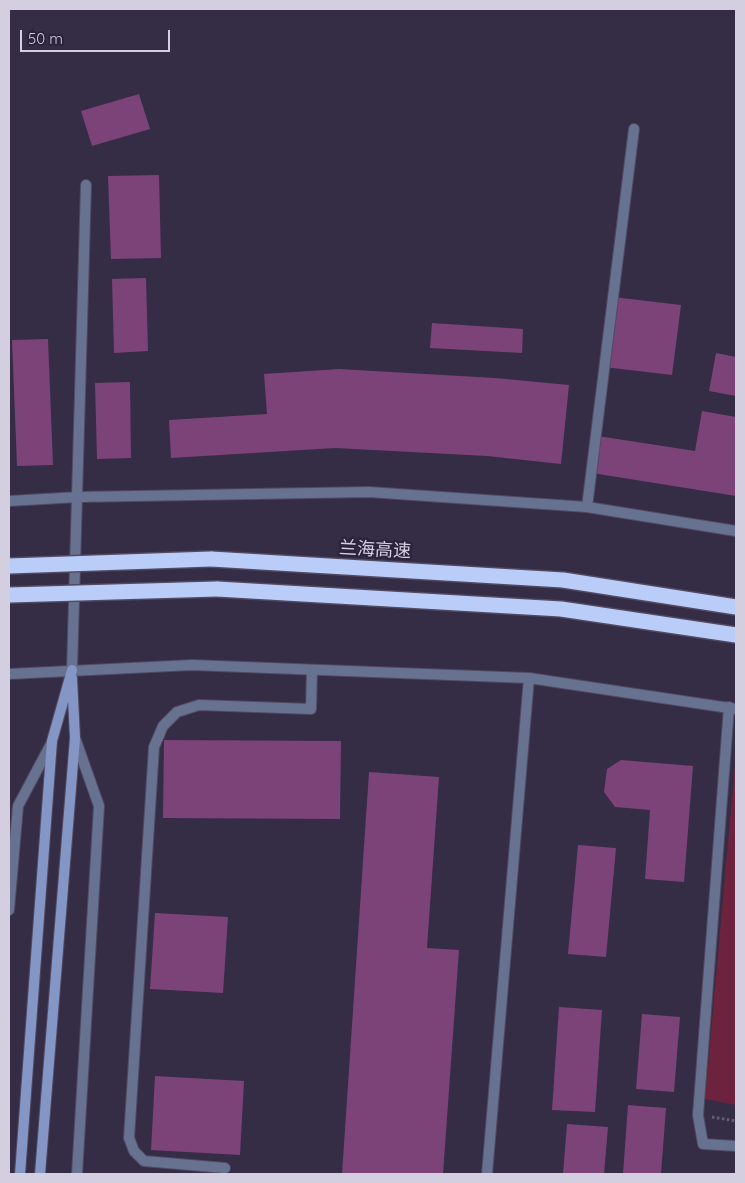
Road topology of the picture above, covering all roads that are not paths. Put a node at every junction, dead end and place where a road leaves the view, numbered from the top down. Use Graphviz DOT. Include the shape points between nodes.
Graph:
graph roads {
  1 [pos="634,129"];
  2 [pos="86,185"];
  3 [pos="78,497"];
  4 [pos="9,501"];
  5 [pos="587,507"];
  6 [pos="736,531"];
  7 [pos="9,566"];
  8 [pos="9,595"];
  9 [pos="736,608"];
  10 [pos="736,635"];
  11 [pos="72,670"];
  12 [pos="312,670"];
  13 [pos="9,674"];
  14 [pos="529,678"];
  15 [pos="733,708"];
  16 [pos="75,738"];
  17 [pos="52,741"];
  18 [pos="9,910"];
  19 [pos="736,1146"];
  20 [pos="225,1168"];
  21 [pos="20,1174"];
  22 [pos="40,1174"];
  23 [pos="77,1174"];
  24 [pos="487,1174"];
  1 -- 5 [label="street"];
  2 -- 3 [label="street"];
  3 -- 4 [label="street"];
  3 -- 5 [label="street" via="369,492"];
  3 -- 11 [label="street"];
  5 -- 6 [label="street"];
  7 -- 9 [label="highway, 兰海高速, bridge" via="211,559 563,580"];
  8 -- 10 [label="highway, bridge" via="217,589 561,609"];
  11 -- 12 [label="street" via="192,665"];
  11 -- 13 [label="street"];
  11 -- 16 [label="main road"];
  11 -- 17 [label="main road"];
  12 -- 14 [label="street"];
  12 -- 20 [label="street" via="311,709 200,705 177,712 163,726 154,747 129,1138 134,1151 144,1161"];
  14 -- 15 [label="street"];
  14 -- 24 [label="street"];
  15 -- 19 [label="street" via="698,1115 703,1144"];
  16 -- 22 [label="main road"];
  16 -- 23 [label="street" via="99,806"];
  17 -- 18 [label="street" via="18,806"];
  17 -- 21 [label="main road"];
}
